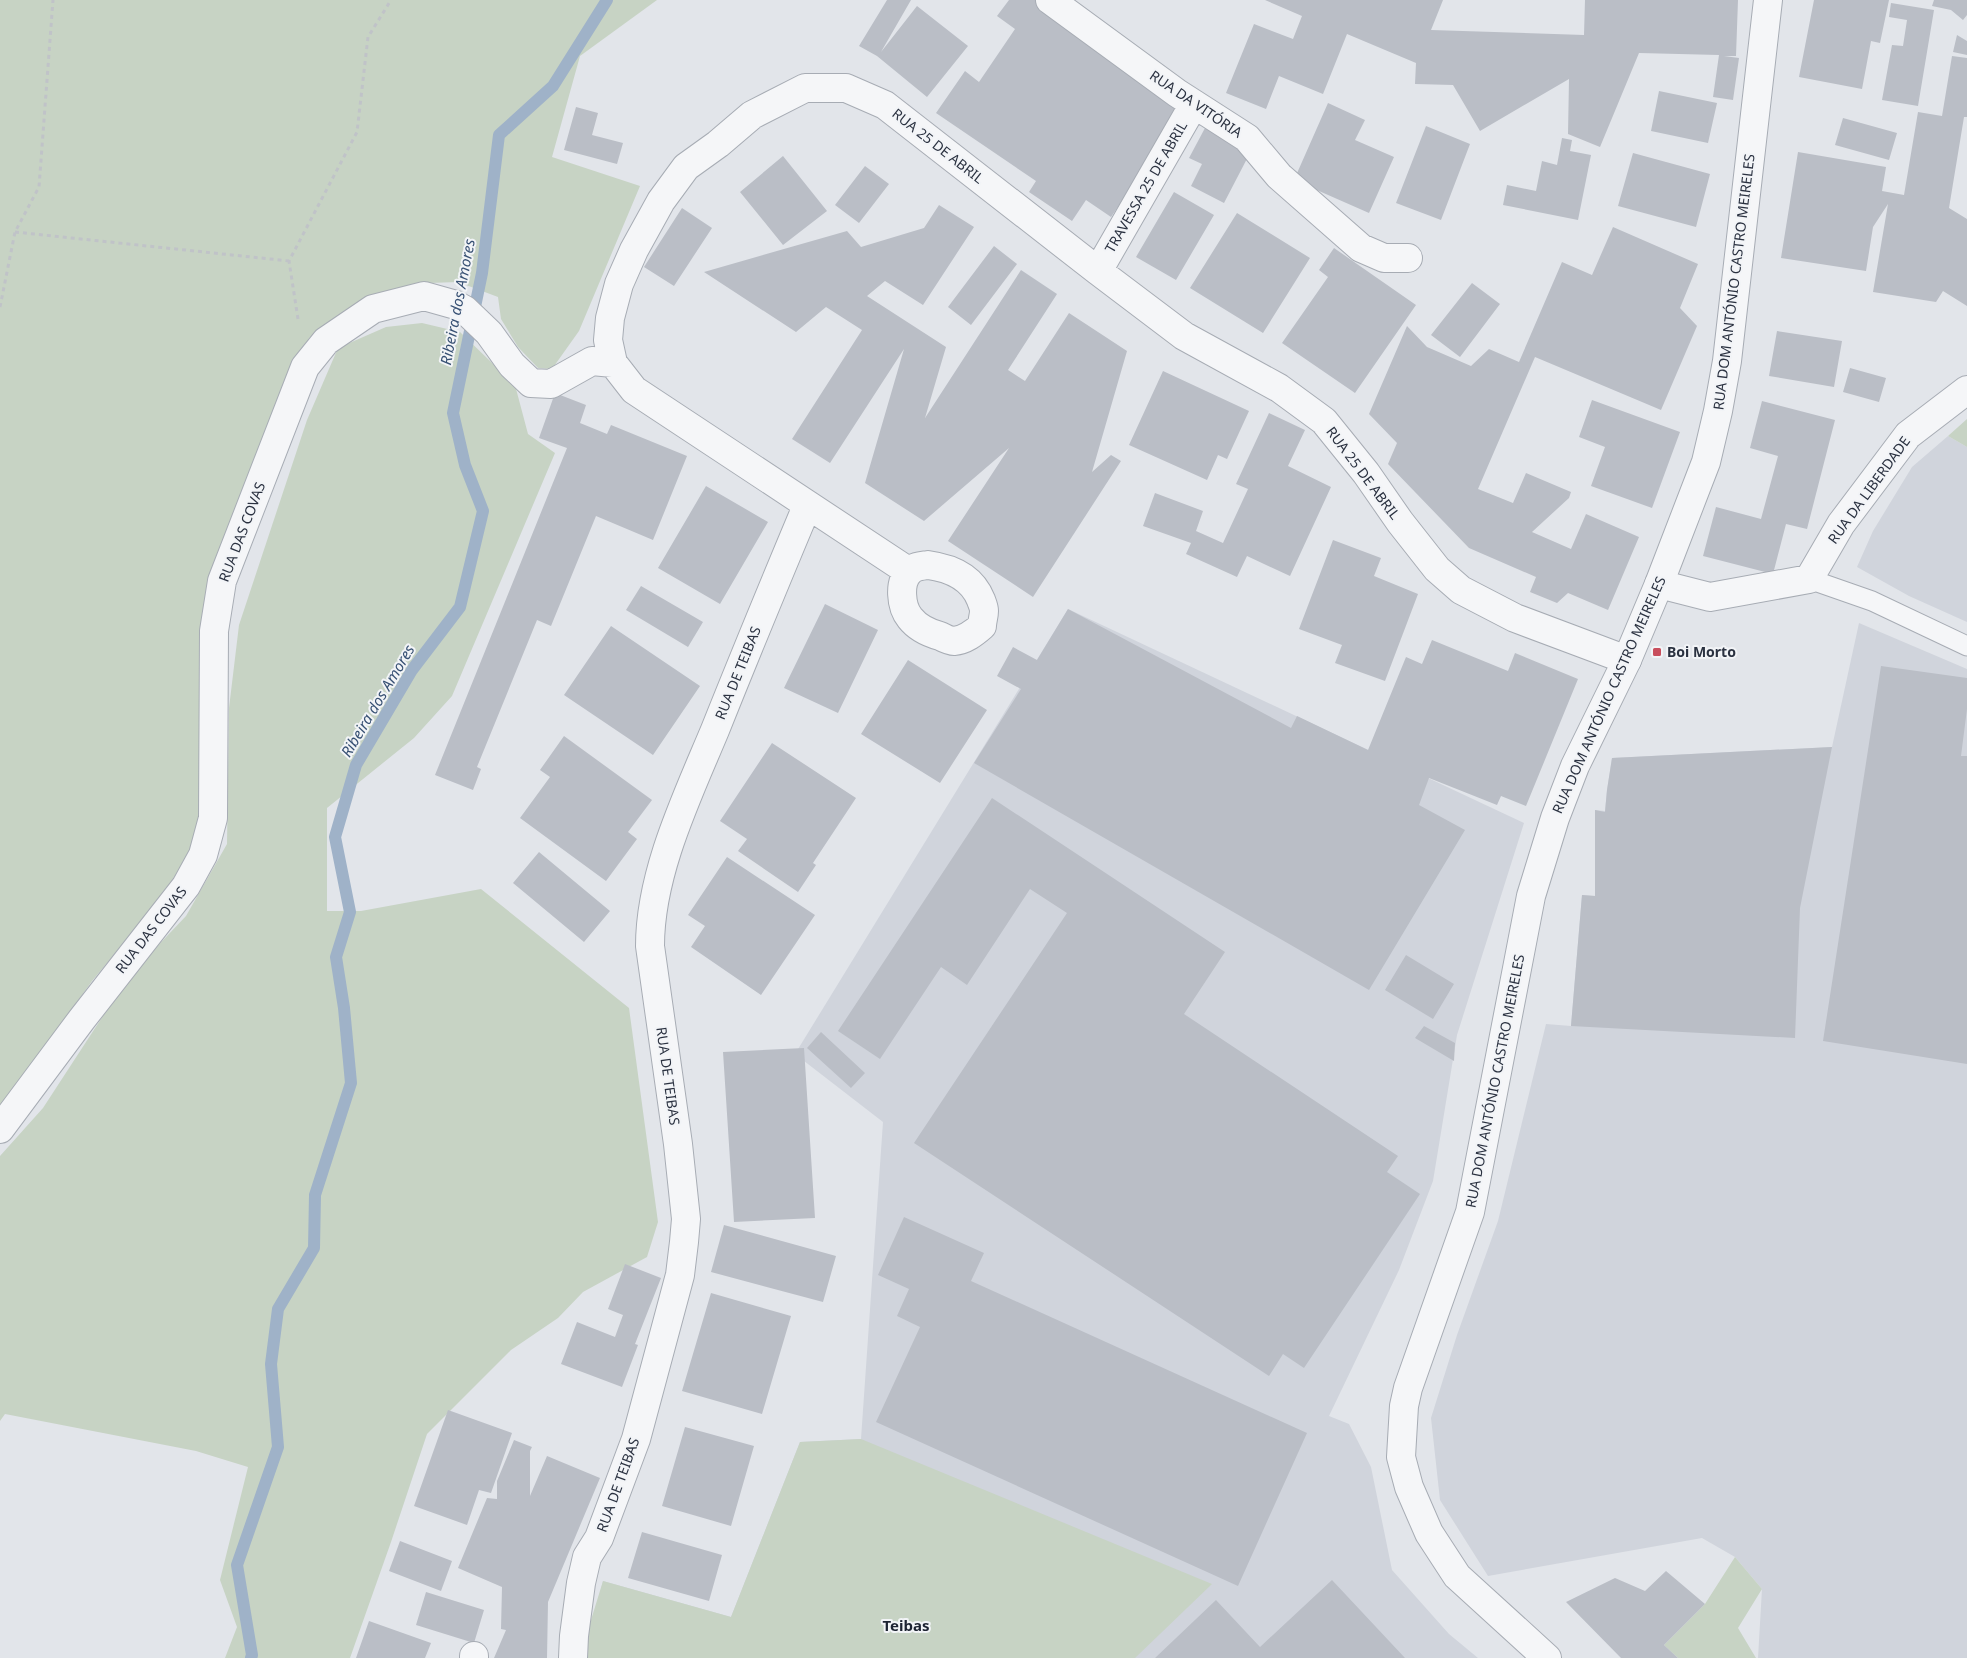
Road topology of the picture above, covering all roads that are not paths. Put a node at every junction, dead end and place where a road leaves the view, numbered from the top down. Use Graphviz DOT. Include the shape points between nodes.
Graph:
graph roads {
  1 [pos="1050,0"];
  2 [pos="1768,0"];
  3 [pos="1194,104"];
  4 [pos="1408,258"];
  5 [pos="1098,271"];
  6 [pos="613,364"];
  7 [pos="1967,390"];
  8 [pos="807,506"];
  9 [pos="908,571"];
  10 [pos="1809,579"];
  11 [pos="1659,584"];
  12 [pos="1967,646"];
  13 [pos="1627,660"];
  14 [pos="0,1129"];
  15 [pos="573,1658"];
  16 [pos="1547,1658"];
  1 -- 3 [label="street, RUA DA VITÓRIA"];
  2 -- 11 [label="street, RUA DOM ANTÓNIO CASTRO MEIRELES" via="1727,361 1718,412 1706,462"];
  3 -- 4 [label="street, RUA DA VITÓRIA" via="1247,138 1279,176 1360,248 1384,258"];
  3 -- 5 [label="street, TRAVESSA 25 DE ABRIL"];
  5 -- 6 [label="street, RUA 25 DE ABRIL" via="885,104 846,88 806,88 752,116 686,167 661,201 619,284 608,340"];
  5 -- 13 [label="street, RUA 25 DE ABRIL" via="1184,336 1279,388 1324,421 1437,569 1461,590 1515,618"];
  6 -- 8 [label="street, RUA 25 DE ABRIL" via="634,390"];
  6 -- 14 [label="street, RUA DAS COVAS" via="592,361 551,384 531,383 512,365 489,333 464,310 424,296 373,309 326,341 305,367 222,581 214,631 213,818 203,855 186,886"];
  7 -- 10 [label="street, RUA DA LIBERDADE" via="1908,435 1840,524"];
  8 -- 9 [label="street, RUA 25 DE ABRIL"];
  8 -- 15 [label="street, RUA DE TEIBAS" via="694,780 666,852 654,896 650,946 678,1144 686,1219 684,1242 680,1275 636,1439 599,1538 587,1557 578,1600"];
  10 -- 11 [label="street" via="1710,597"];
  10 -- 12 [label="lane" via="1872,601"];
  11 -- 13 [label="street, RUA DOM ANTÓNIO CASTRO MEIRELES"];
  13 -- 16 [label="street, RUA DOM ANTÓNIO CASTRO MEIRELES" via="1575,766 1530,896 1470,1212 1408,1388 1403,1420 1401,1457 1409,1487 1429,1533 1457,1576"];
}
